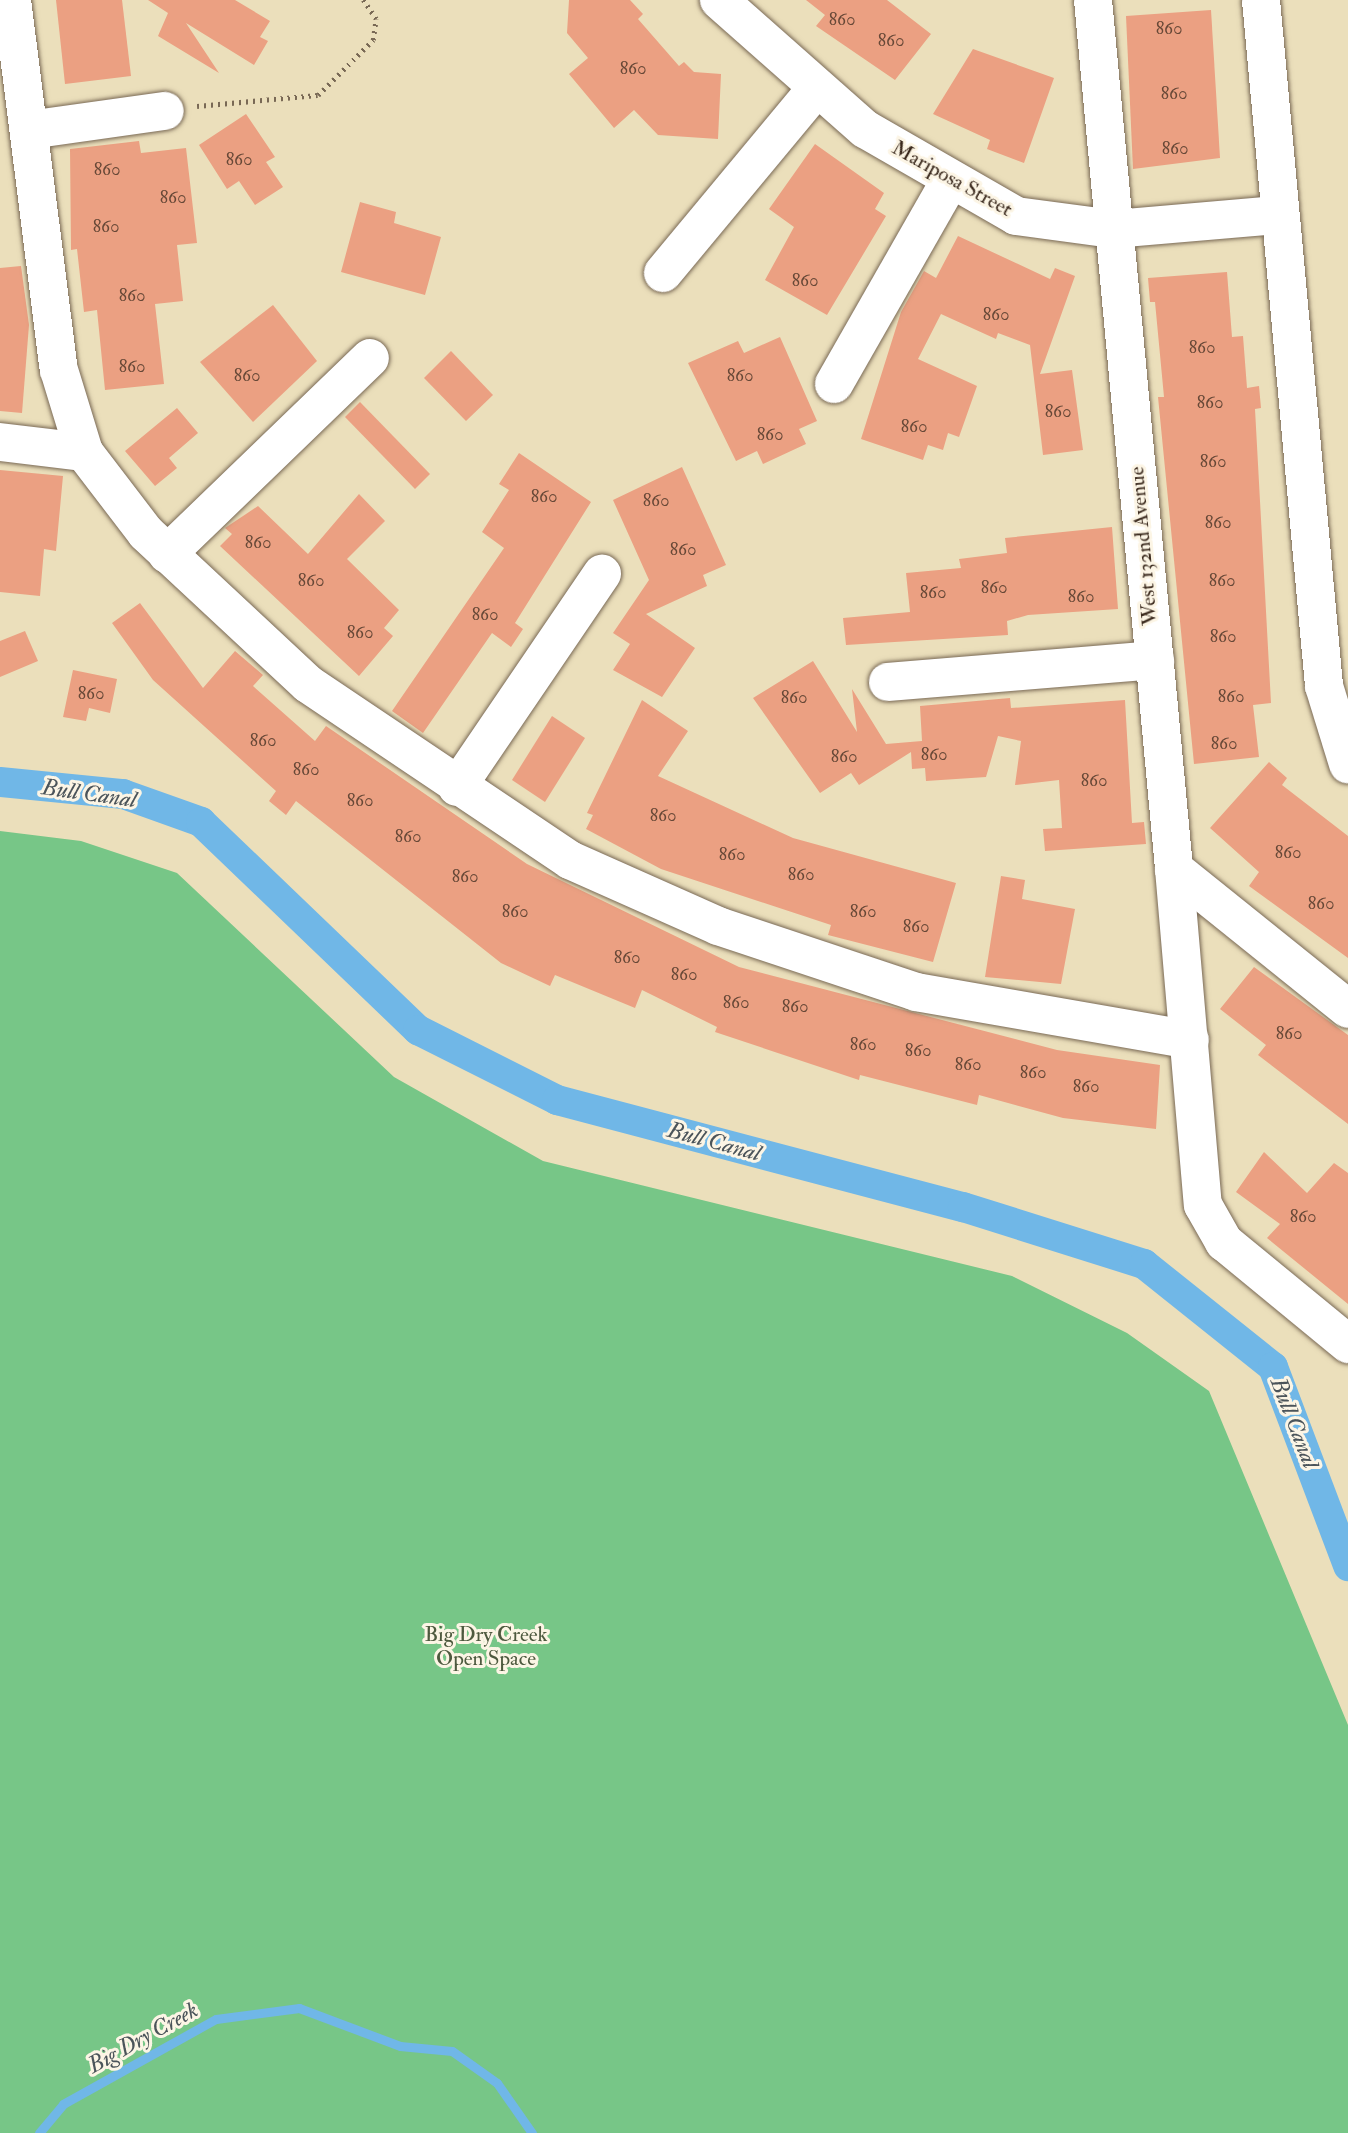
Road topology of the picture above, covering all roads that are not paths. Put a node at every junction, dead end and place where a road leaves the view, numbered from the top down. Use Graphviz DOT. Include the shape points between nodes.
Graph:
graph roads {
  1 [pos="12,0"];
  2 [pos="719,0"];
  3 [pos="1093,0"];
  4 [pos="1261,0"];
  5 [pos="815,90"];
  6 [pos="164,111"];
  7 [pos="29,130"];
  8 [pos="950,181"];
  9 [pos="1278,215"];
  10 [pos="1114,229"];
  11 [pos="663,273"];
  12 [pos="370,358"];
  13 [pos="834,384"];
  14 [pos="0,442"];
  15 [pos="84,452"];
  16 [pos="167,554"];
  17 [pos="602,574"];
  18 [pos="1154,660"];
  19 [pos="887,682"];
  20 [pos="1348,764"];
  21 [pos="457,788"];
  22 [pos="1174,869"];
  23 [pos="1348,1009"];
  24 [pos="1190,1040"];
  25 [pos="1348,1345"];
  1 -- 7 [label="street"];
  2 -- 5 [label="street, Mariposa Street"];
  3 -- 10 [label="street, West 132nd Avenue"];
  4 -- 9 [label="street"];
  5 -- 8 [label="street, Mariposa Street"];
  5 -- 11 [label="street"];
  6 -- 7 [label="street"];
  7 -- 15 [label="street" via="60,370"];
  8 -- 10 [label="street, Mariposa Street" via="1016,216"];
  8 -- 13 [label="street"];
  9 -- 10 [label="street, Mariposa Street"];
  9 -- 20 [label="street" via="1324,687"];
  10 -- 18 [label="street, West 132nd Avenue"];
  12 -- 16 [label="street"];
  14 -- 15 [label="street"];
  15 -- 16 [label="street"];
  16 -- 21 [label="street" via="308,684"];
  17 -- 21 [label="street"];
  18 -- 19 [label="street"];
  18 -- 22 [label="street, West 132nd Avenue"];
  21 -- 24 [label="street" via="616,882 834,967 1049,1019"];
  22 -- 23 [label="street"];
  22 -- 24 [label="street, West 132nd Avenue"];
  24 -- 25 [label="street, West 132nd Avenue" via="1203,1205 1216,1231"];
}
